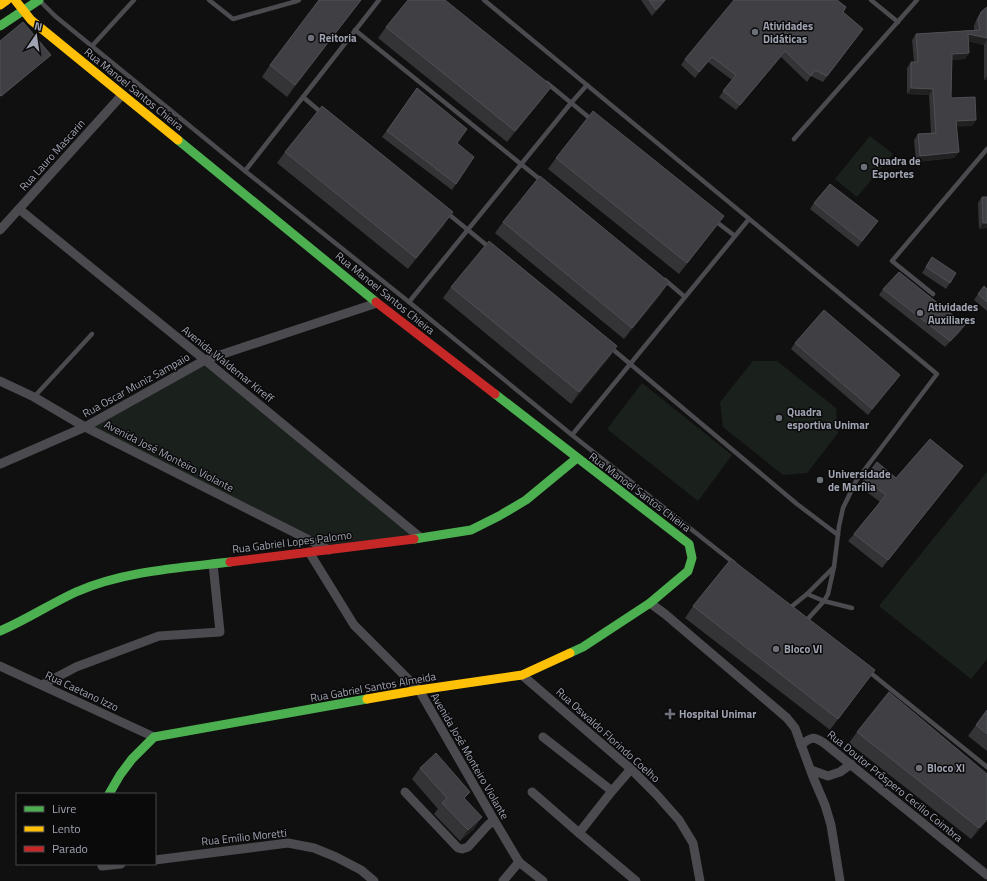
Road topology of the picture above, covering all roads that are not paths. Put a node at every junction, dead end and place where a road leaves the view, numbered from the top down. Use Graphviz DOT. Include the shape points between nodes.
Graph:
graph roads {
  1 [pos="7,0"];
  2 [pos="15,0"];
  3 [pos="39,0"];
  4 [pos="134,0"];
  5 [pos="209,0"];
  6 [pos="299,0"];
  7 [pos="379,0"];
  8 [pos="484,0"];
  9 [pos="871,0"];
  10 [pos="917,0"];
  11 [pos="0,5"];
  12 [pos="23,10"];
  13 [pos="898,22"];
  14 [pos="0,26"];
  15 [pos="355,30"];
  16 [pos="92,46"];
  17 [pos="541,78"];
  18 [pos="588,85"];
  19 [pos="122,95"];
  20 [pos="303,98"];
  21 [pos="571,103"];
  22 [pos="327,117"];
  23 [pos="595,123"];
  24 [pos="794,139"];
  25 [pos="987,149"];
  26 [pos="522,164"];
  27 [pos="245,171"];
  28 [pos="546,184"];
  29 [pos="19,209"];
  30 [pos="444,210"];
  31 [pos="711,217"];
  32 [pos="749,219"];
  33 [pos="0,230"];
  34 [pos="468,230"];
  35 [pos="735,236"];
  36 [pos="492,250"];
  37 [pos="661,277"];
  38 [pos="933,294"];
  39 [pos="685,297"];
  40 [pos="410,302"];
  41 [pos="377,303"];
  42 [pos="92,334"];
  43 [pos="606,344"];
  44 [pos="205,360"];
  45 [pos="630,364"];
  46 [pos="0,381"];
  47 [pos="34,396"];
  48 [pos="85,427"];
  49 [pos="572,435"];
  50 [pos="577,458"];
  51 [pos="0,464"];
  52 [pos="838,535"];
  53 [pos="421,538"];
  54 [pos="329,550"];
  55 [pos="309,552"];
  56 [pos="212,564"];
  57 [pos="834,567"];
  58 [pos="741,568"];
  59 [pos="807,594"];
  60 [pos="824,601"];
  61 [pos="784,602"];
  62 [pos="650,603"];
  63 [pos="790,607"];
  64 [pos="852,608"];
  65 [pos="796,612"];
  66 [pos="801,616"];
  67 [pos="806,621"];
  68 [pos="812,626"];
  69 [pos="0,631"];
  70 [pos="0,666"];
  71 [pos="861,666"];
  72 [pos="522,675"];
  73 [pos="42,686"];
  74 [pos="419,690"];
  75 [pos="154,737"];
  76 [pos="543,737"];
  77 [pos="802,746"];
  78 [pos="851,764"];
  79 [pos="987,767"];
  80 [pos="631,769"];
  81 [pos="811,770"];
  82 [pos="612,790"];
  83 [pos="405,792"];
  84 [pos="532,792"];
  85 [pos="110,793"];
  86 [pos="494,820"];
  87 [pos="579,834"];
  88 [pos="156,860"];
  89 [pos="519,862"];
  90 [pos="987,874"];
  91 [pos="374,881"];
  92 [pos="503,881"];
  93 [pos="543,881"];
  94 [pos="636,881"];
  95 [pos="700,881"];
  96 [pos="840,881"];
  1 -- 11 [label="street"];
  2 -- 12 [label="street, Rua Manoel Santos Chieira"];
  3 -- 12 [label="street"];
  3 -- 16 [label="lane"];
  4 -- 16 [label="lane"];
  5 -- 6 [label="lane" via="233,19"];
  7 -- 15 [label="lane"];
  8 -- 18 [label="lane"];
  9 -- 13 [label="lane"];
  10 -- 13 [label="lane"];
  12 -- 14 [label="street"];
  12 -- 19 [label="street, Rua Manoel Santos Chieira" via="31,20"];
  13 -- 24 [label="lane"];
  15 -- 20 [label="lane"];
  15 -- 26 [label="lane"];
  16 -- 27 [label="lane"];
  17 -- 21 [label="lane"];
  18 -- 21 [label="lane"];
  18 -- 32 [label="lane"];
  19 -- 29 [label="street, Rua Lauro Mascarin"];
  19 -- 41 [label="street, Rua Manoel Santos Chieira"];
  20 -- 22 [label="lane"];
  20 -- 27 [label="lane"];
  21 -- 23 [label="lane"];
  21 -- 26 [label="lane"];
  25 -- 38 [label="lane" via="892,261"];
  26 -- 28 [label="lane"];
  26 -- 34 [label="lane"];
  27 -- 40 [label="lane"];
  29 -- 33 [label="street, Rua Lauro Mascarin"];
  29 -- 44 [label="street, Avenida Waldemar Kireff"];
  30 -- 34 [label="lane"];
  31 -- 35 [label="lane"];
  32 -- 35 [label="lane"];
  32 -- 52 [label="lane" via="936,374 856,481 843,508"];
  34 -- 36 [label="lane"];
  34 -- 40 [label="lane"];
  35 -- 39 [label="lane"];
  37 -- 39 [label="lane"];
  39 -- 45 [label="lane"];
  40 -- 49 [label="lane"];
  41 -- 44 [label="street, Rua Oscar Muniz Sampaio"];
  41 -- 50 [label="street, Rua Manoel Santos Chieira"];
  42 -- 47 [label="lane"];
  43 -- 45 [label="lane"];
  44 -- 48 [label="street, Rua Oscar Muniz Sampaio"];
  44 -- 53 [label="street, Avenida Waldemar Kireff"];
  45 -- 49 [label="lane"];
  45 -- 52 [label="lane" via="781,491"];
  46 -- 47 [label="street, Avenida José Monteiro Violante"];
  47 -- 48 [label="street, Avenida José Monteiro Violante"];
  48 -- 51 [label="street, Rua Oscar Muniz Sampaio"];
  48 -- 54 [label="street, Avenida José Monteiro Violante"];
  49 -- 58 [label="lane"];
  50 -- 53 [label="street, Rua Gabriel Lopes Palomo" via="526,500 499,516 471,530"];
  50 -- 62 [label="street, Rua Manoel Santos Chieira" via="689,544 692,558 688,571"];
  52 -- 57 [label="lane"];
  53 -- 54 [label="street, Rua Gabriel Lopes Palomo"];
  54 -- 55 [label="street, Rua Gabriel Lopes Palomo"];
  55 -- 56 [label="street, Rua Gabriel Lopes Palomo"];
  55 -- 74 [label="street, Avenida José Monteiro Violante" via="354,625"];
  56 -- 69 [label="street, Rua Gabriel Lopes Palomo" via="148,572 110,580 76,592"];
  56 -- 73 [label="street" via="220,632 159,636 76,667"];
  57 -- 59 [label="lane"];
  57 -- 60 [label="lane"];
  59 -- 60 [label="lane"];
  59 -- 63 [label="lane"];
  60 -- 64 [label="lane"];
  60 -- 67 [label="lane"];
  61 -- 63 [label="lane"];
  62 -- 72 [label="street, Rua Gabriel Santos Almeida" via="583,647"];
  62 -- 77 [label="street" via="787,718 795,728"];
  63 -- 65 [label="lane"];
  66 -- 67 [label="lane"];
  67 -- 68 [label="lane"];
  70 -- 73 [label="street, Rua Caetano Izzo"];
  71 -- 79 [label="lane"];
  72 -- 74 [label="street, Rua Gabriel Santos Almeida"];
  72 -- 80 [label="street, Rua Oswaldo Florindo Coelho"];
  73 -- 75 [label="street, Rua Caetano Izzo"];
  74 -- 75 [label="street, Rua Gabriel Santos Almeida"];
  74 -- 86 [label="street, Avenida José Monteiro Violante"];
  75 -- 85 [label="street" via="132,759"];
  76 -- 82 [label="street"];
  77 -- 78 [label="street, Rua Doutor Próspero Cecilio Coimbra" via="809,739 816,738"];
  77 -- 81 [label="street"];
  78 -- 81 [label="street" via="840,772 828,776"];
  78 -- 90 [label="street, Rua Doutor Próspero Cecilio Coimbra"];
  80 -- 82 [label="street"];
  80 -- 95 [label="street, Rua Oswaldo Florindo Coelho" via="679,820 693,843"];
  81 -- 96 [label="street" via="831,825"];
  82 -- 87 [label="street"];
  83 -- 86 [label="street" via="458,848 468,847"];
  84 -- 87 [label="street"];
  86 -- 89 [label="street, Avenida José Monteiro Violante"];
  87 -- 94 [label="street"];
  88 -- 91 [label="street, Rua Emílio Moretti" via="288,843 314,848 336,857 361,870"];
  89 -- 92 [label="street"];
  89 -- 93 [label="street"];
}
